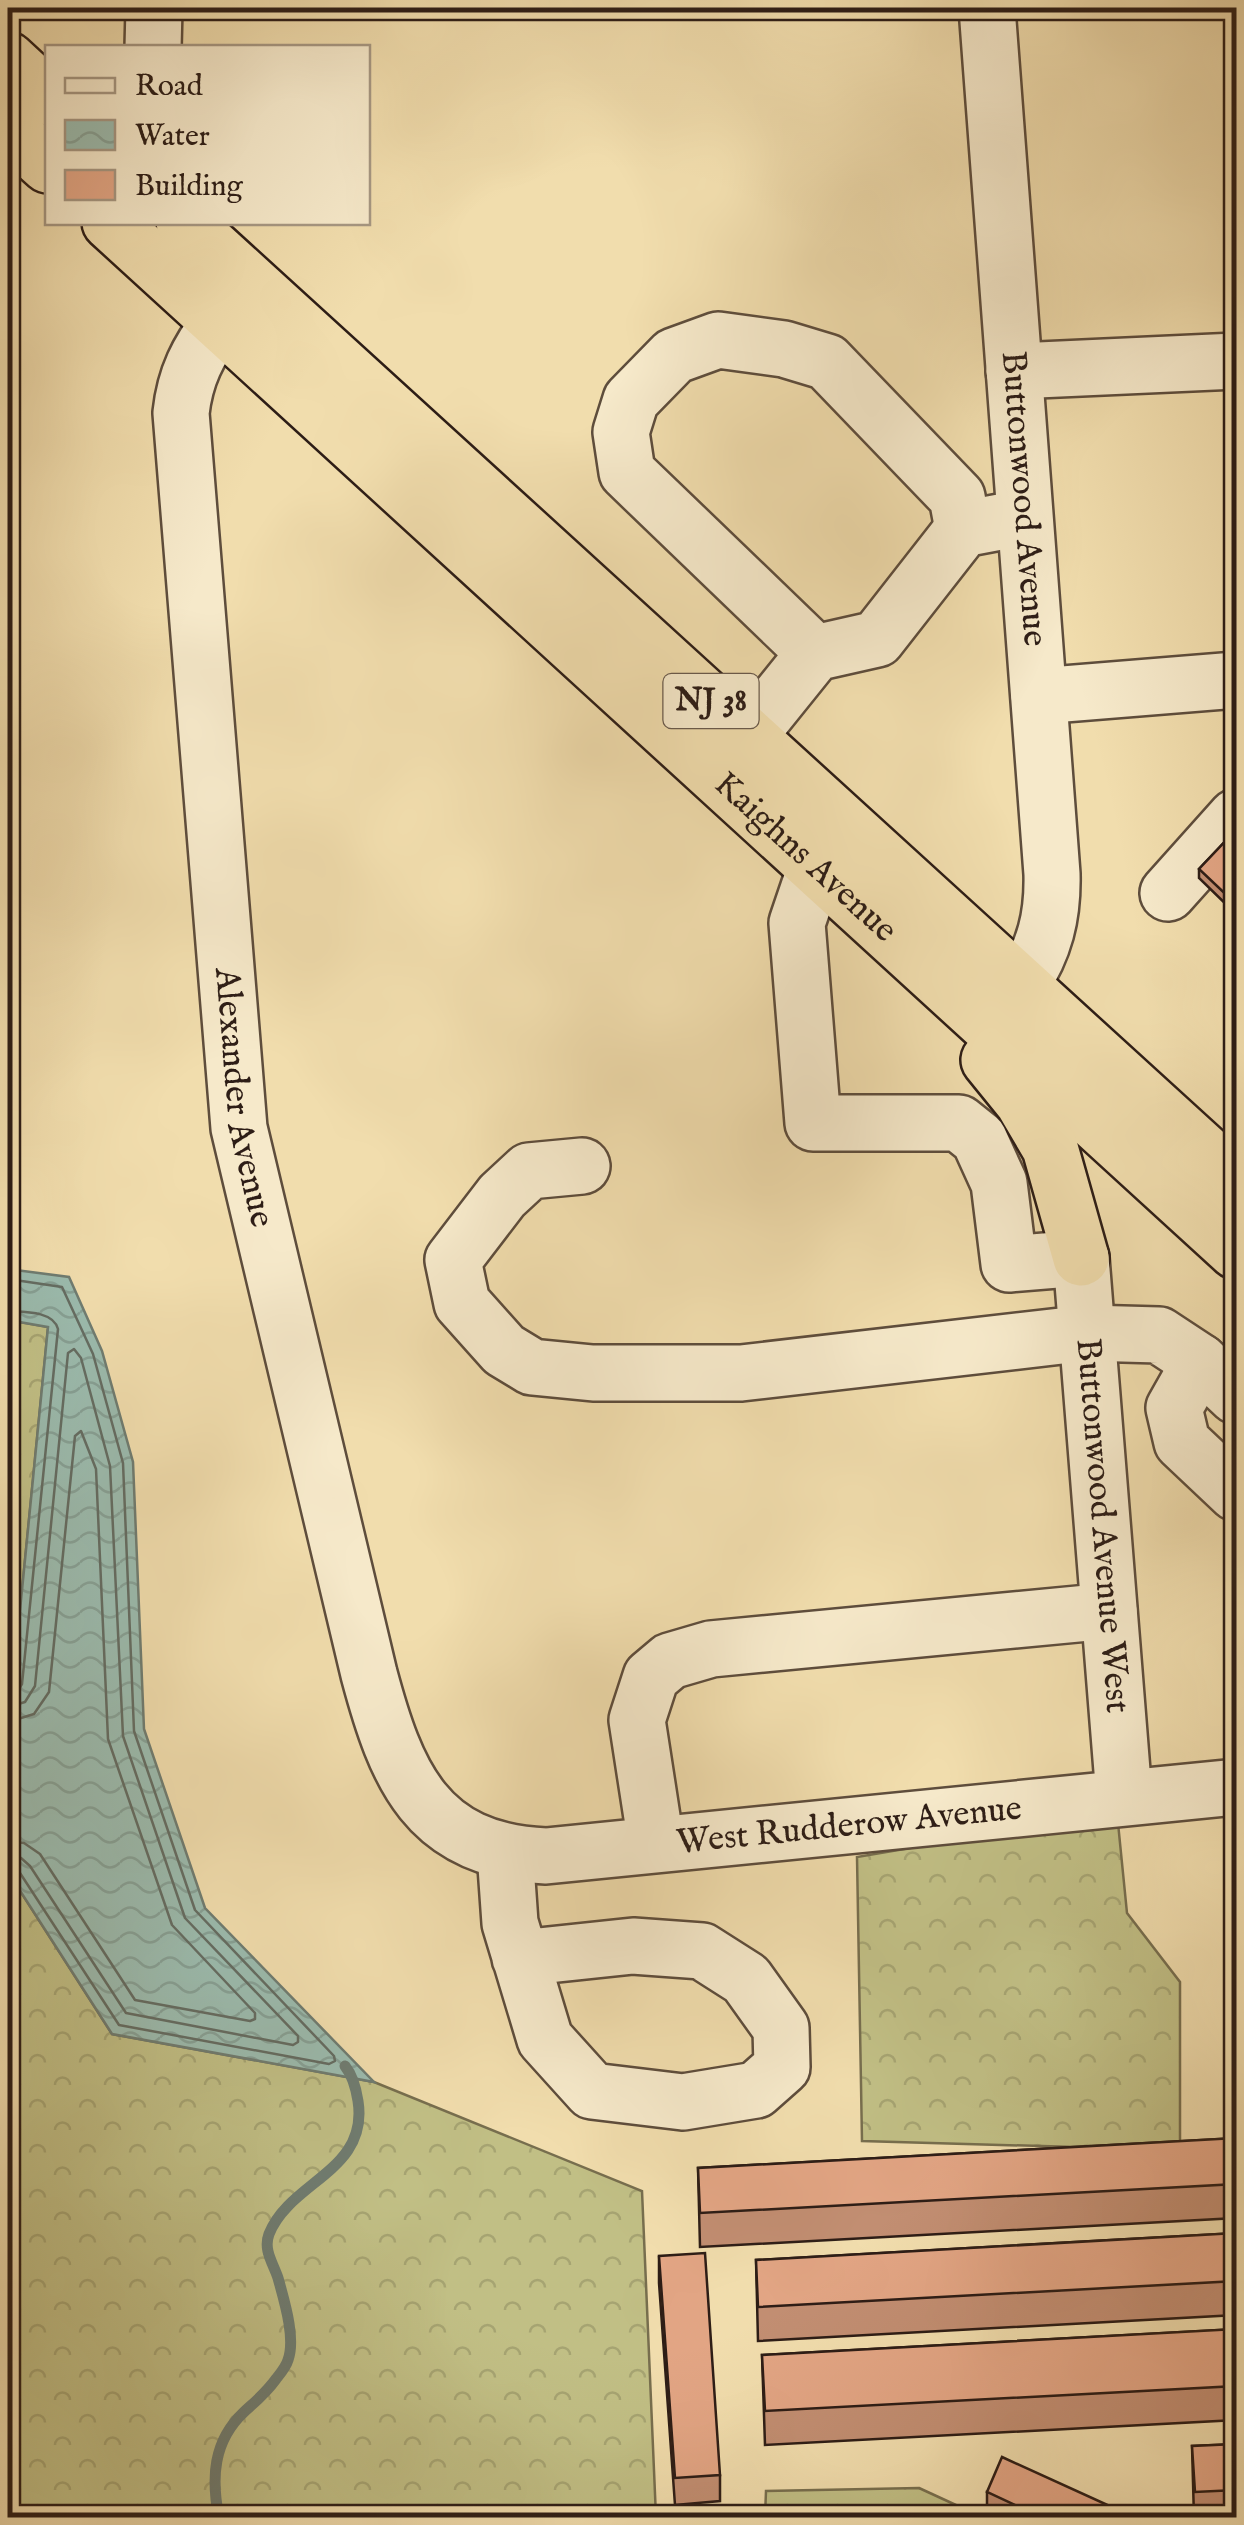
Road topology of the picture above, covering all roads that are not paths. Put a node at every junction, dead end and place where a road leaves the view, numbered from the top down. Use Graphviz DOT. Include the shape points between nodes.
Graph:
graph roads {
  1 [pos="154,8"];
  2 [pos="987,8"];
  3 [pos="153,45"];
  4 [pos="8,60"];
  5 [pos="45,94"];
  6 [pos="8,129"];
  7 [pos="45,163"];
  8 [pos="113,225"];
  9 [pos="187,225"];
  10 [pos="220,322"];
  11 [pos="1236,361"];
  12 [pos="1014,370"];
  13 [pos="1026,518"];
  14 [pos="963,528"];
  15 [pos="815,652"];
  16 [pos="1236,680"];
  17 [pos="1039,696"];
  18 [pos="749,736"];
  19 [pos="1236,816"];
  20 [pos="816,867"];
  21 [pos="1168,894"];
  22 [pos="880,926"];
  23 [pos="1021,985"];
  24 [pos="582,1166"];
  25 [pos="1236,1181"];
  26 [pos="1236,1252"];
  27 [pos="1081,1258"];
  28 [pos="1087,1333"];
  29 [pos="1218,1379"];
  30 [pos="1236,1493"];
  31 [pos="1109,1611"];
  32 [pos="1236,1787"];
  33 [pos="1124,1796"];
  34 [pos="656,1843"];
  35 [pos="486,1844"];
  36 [pos="520,1958"];
  1 -- 3 [label="street"];
  2 -- 12 [label="street, Buttonwood Avenue"];
  4 -- 5 [label="highway"];
  6 -- 7 [label="highway"];
  8 -- 10 [label="highway, Kaighns Avenue / NJ 38"];
  9 -- 18 [label="highway, Kaighns Avenue / NJ 38"];
  10 -- 20 [label="highway, Kaighns Avenue / NJ 38"];
  10 -- 35 [label="street, Alexander Avenue" via="188,372 181,413 239,1128 380,1714 429,1811"];
  11 -- 12 [label="street"];
  12 -- 13 [label="street, Buttonwood Avenue"];
  13 -- 14 [label="street"];
  13 -- 17 [label="street, Buttonwood Avenue"];
  14 -- 15 [label="street" via="878,639"];
  14 -- 15 [label="street" via="958,498 827,362 718,340 674,356 631,400 621,432 627,472"];
  15 -- 18 [label="street"];
  16 -- 17 [label="street"];
  17 -- 23 [label="street, Buttonwood Avenue" via="1052,901 1042,948"];
  18 -- 23 [label="highway, Kaighns Avenue / NJ 38"];
  19 -- 21 [label="street"];
  20 -- 22 [label="highway, Kaighns Avenue / NJ 38"];
  20 -- 27 [label="street" via="797,923 812,1123 959,1123 979,1139 999,1183 1009,1264"];
  22 -- 26 [label="highway, Kaighns Avenue / NJ 38"];
  22 -- 27 [label="highway" via="1038,1123"];
  23 -- 25 [label="highway, Kaighns Avenue / NJ 38"];
  24 -- 28 [label="street" via="529,1172 453,1260 462,1303 504,1350 532,1367 593,1374 740,1373"];
  27 -- 28 [label="street, Buttonwood Avenue West"];
  28 -- 29 [label="street" via="1159,1335"];
  28 -- 31 [label="street, Buttonwood Avenue West"];
  29 -- 30 [label="street" via="1174,1408 1182,1442"];
  31 -- 33 [label="street, Buttonwood Avenue West"];
  31 -- 34 [label="street" via="711,1650 670,1660 651,1678 637,1720"];
  32 -- 33 [label="street, West Rudderow Avenue"];
  33 -- 34 [label="street, West Rudderow Avenue"];
  34 -- 35 [label="street, West Rudderow Avenue" via="546,1856"];
  35 -- 36 [label="street"];
}
